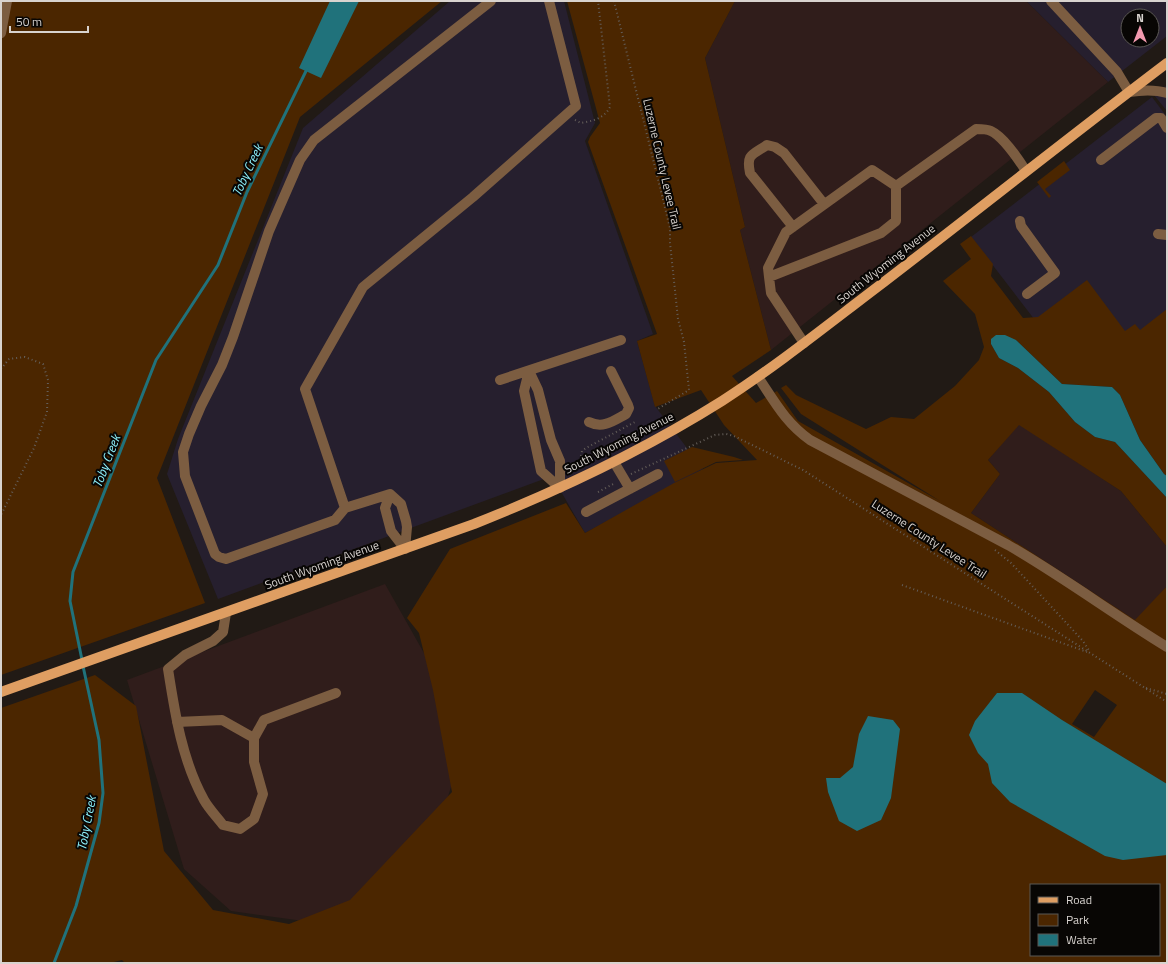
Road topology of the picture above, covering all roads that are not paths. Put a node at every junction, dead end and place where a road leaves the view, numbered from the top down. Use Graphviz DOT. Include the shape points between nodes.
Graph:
graph roads {
  1 [pos="7,1"];
  2 [pos="491,1"];
  3 [pos="549,1"];
  4 [pos="1051,1"];
  5 [pos="1,33"];
  6 [pos="1167,63"];
  7 [pos="1129,92"];
  8 [pos="1167,93"];
  9 [pos="1167,128"];
  10 [pos="1101,160"];
  11 [pos="1026,171"];
  12 [pos="896,186"];
  13 [pos="824,204"];
  14 [pos="1020,221"];
  15 [pos="793,226"];
  16 [pos="769,277"];
  17 [pos="1027,294"];
  18 [pos="621,340"];
  19 [pos="804,343"];
  20 [pos="529,371"];
  21 [pos="611,371"];
  22 [pos="758,377"];
  23 [pos="500,380"];
  24 [pos="589,422"];
  25 [pos="614,462"];
  26 [pos="658,474"];
  27 [pos="560,488"];
  28 [pos="630,489"];
  29 [pos="390,494"];
  30 [pos="345,508"];
  31 [pos="586,512"];
  32 [pos="405,550"];
  33 [pos="226,613"];
  34 [pos="1167,647"];
  35 [pos="1,692"];
  36 [pos="336,693"];
  37 [pos="176,722"];
  38 [pos="254,738"];
  1 -- 5 [label="street"];
  2 -- 30 [label="street" via="314,140 300,160 269,231 222,365 185,444 185,476 215,554 220,557 226,558 335,520"];
  3 -- 30 [label="street" via="576,106 473,197 364,287 305,389"];
  4 -- 7 [label="street" via="1117,72"];
  6 -- 7 [label="main road, South Wyoming Avenue"];
  7 -- 8 [label="street" via="1152,90"];
  7 -- 11 [label="main road, South Wyoming Avenue"];
  9 -- 10 [label="street" via="1160,118 1156,118"];
  11 -- 12 [label="street" via="998,135 976,129"];
  11 -- 19 [label="main road, South Wyoming Avenue"];
  12 -- 13 [label="street" via="872,170"];
  12 -- 16 [label="street" via="896,221 881,233"];
  13 -- 15 [label="street"];
  13 -- 15 [label="street" via="784,153 775,147 767,145 750,156 750,173"];
  14 -- 17 [label="street" via="1055,273"];
  15 -- 16 [label="street" via="786,232 768,268"];
  16 -- 19 [label="street" via="771,293"];
  18 -- 20 [label="street"];
  19 -- 22 [label="main road, South Wyoming Avenue"];
  20 -- 23 [label="street"];
  20 -- 27 [label="street" via="538,390 551,440 560,461"];
  20 -- 27 [label="street" via="524,391 541,471"];
  21 -- 24 [label="street" via="628,405 628,411 604,425"];
  22 -- 25 [label="main road, South Wyoming Avenue" via="686,423"];
  22 -- 34 [label="street" via="786,419 810,440 1019,551"];
  25 -- 27 [label="main road, South Wyoming Avenue"];
  25 -- 28 [label="street"];
  26 -- 28 [label="street"];
  27 -- 32 [label="main road, South Wyoming Avenue"];
  28 -- 31 [label="street"];
  29 -- 30 [label="street"];
  29 -- 32 [label="street" via="401,504 407,526"];
  29 -- 32 [label="street" via="385,508 391,531"];
  32 -- 33 [label="main road, South Wyoming Avenue"];
  33 -- 35 [label="main road, South Wyoming Avenue"];
  33 -- 37 [label="street" via="223,632 168,669"];
  36 -- 38 [label="street" via="264,720"];
  37 -- 38 [label="street" via="222,720"];
  37 -- 38 [label="street" via="184,753 205,801 223,825 240,829 254,819 263,794 254,762"];
}
